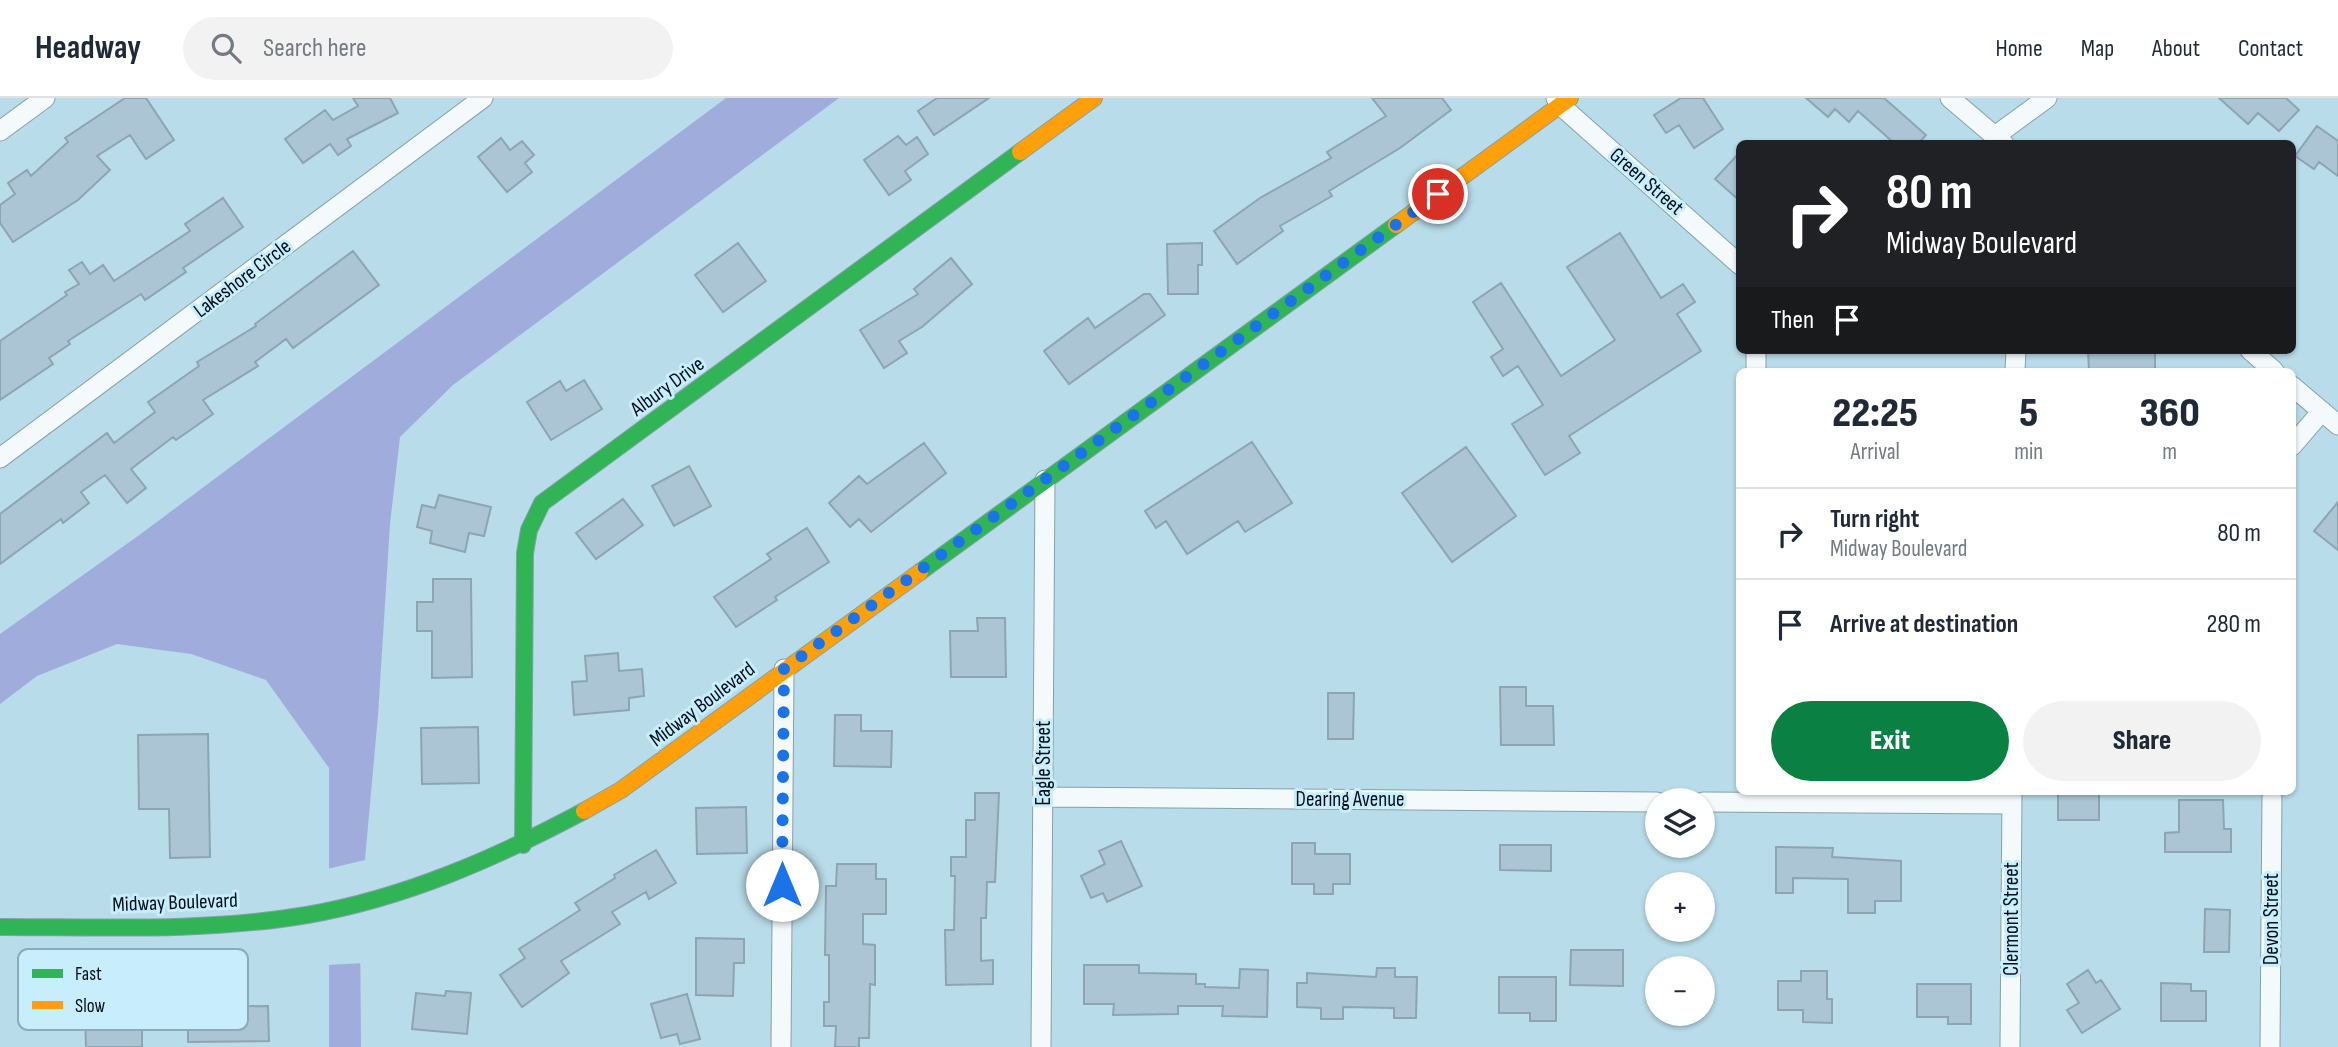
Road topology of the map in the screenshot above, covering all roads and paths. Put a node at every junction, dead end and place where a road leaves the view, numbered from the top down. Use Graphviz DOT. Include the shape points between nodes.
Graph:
graph roads {
  1 [pos="45,98"];
  2 [pos="483,98"];
  3 [pos="1094,98"];
  4 [pos="1950,98"];
  5 [pos="2048,98"];
  6 [pos="1562,100"];
  7 [pos="0,131"];
  8 [pos="2000,140"];
  9 [pos="1736,260"];
  10 [pos="2254,354"];
  11 [pos="2270,368"];
  12 [pos="2296,389"];
  13 [pos="2322,411"];
  14 [pos="2338,425"];
  15 [pos="2296,441"];
  16 [pos="0,458"];
  17 [pos="1045,480"];
  18 [pos="784,669"];
  19 [pos="2272,795"];
  20 [pos="1042,797"];
  21 [pos="1752,797"];
  22 [pos="2012,798"];
  23 [pos="1715,801"];
  24 [pos="1645,802"];
  25 [pos="523,845"];
  26 [pos="0,927"];
  27 [pos="781,1047"];
  28 [pos="1041,1047"];
  29 [pos="2010,1047"];
  30 [pos="2270,1047"];
  1 -- 7 [label="street"];
  2 -- 16 [label="street, Lakeshore Circle"];
  3 -- 25 [label="street, Albury Drive" via="542,503 529,530 525,553"];
  4 -- 8 [label="street"];
  5 -- 8 [label="street"];
  6 -- 9 [label="street, Green Street"];
  6 -- 17 [label="street, Midway Boulevard"];
  10 -- 11 [label="street"];
  12 -- 13 [label="street"];
  13 -- 14 [label="street"];
  13 -- 15 [label="street"];
  17 -- 18 [label="street, Midway Boulevard"];
  17 -- 20 [label="street, Eagle Street"];
  18 -- 25 [label="street, Midway Boulevard" via="621,790"];
  18 -- 27 [label="street"];
  19 -- 30 [label="street, Devon Street"];
  20 -- 24 [label="street, Dearing Avenue"];
  20 -- 28 [label="street, Eagle Street"];
  21 -- 22 [label="street"];
  21 -- 23 [label="street"];
  22 -- 29 [label="street, Clermont Street"];
  25 -- 26 [label="street, Midway Boulevard" via="385,897 307,915 201,925"];
}
